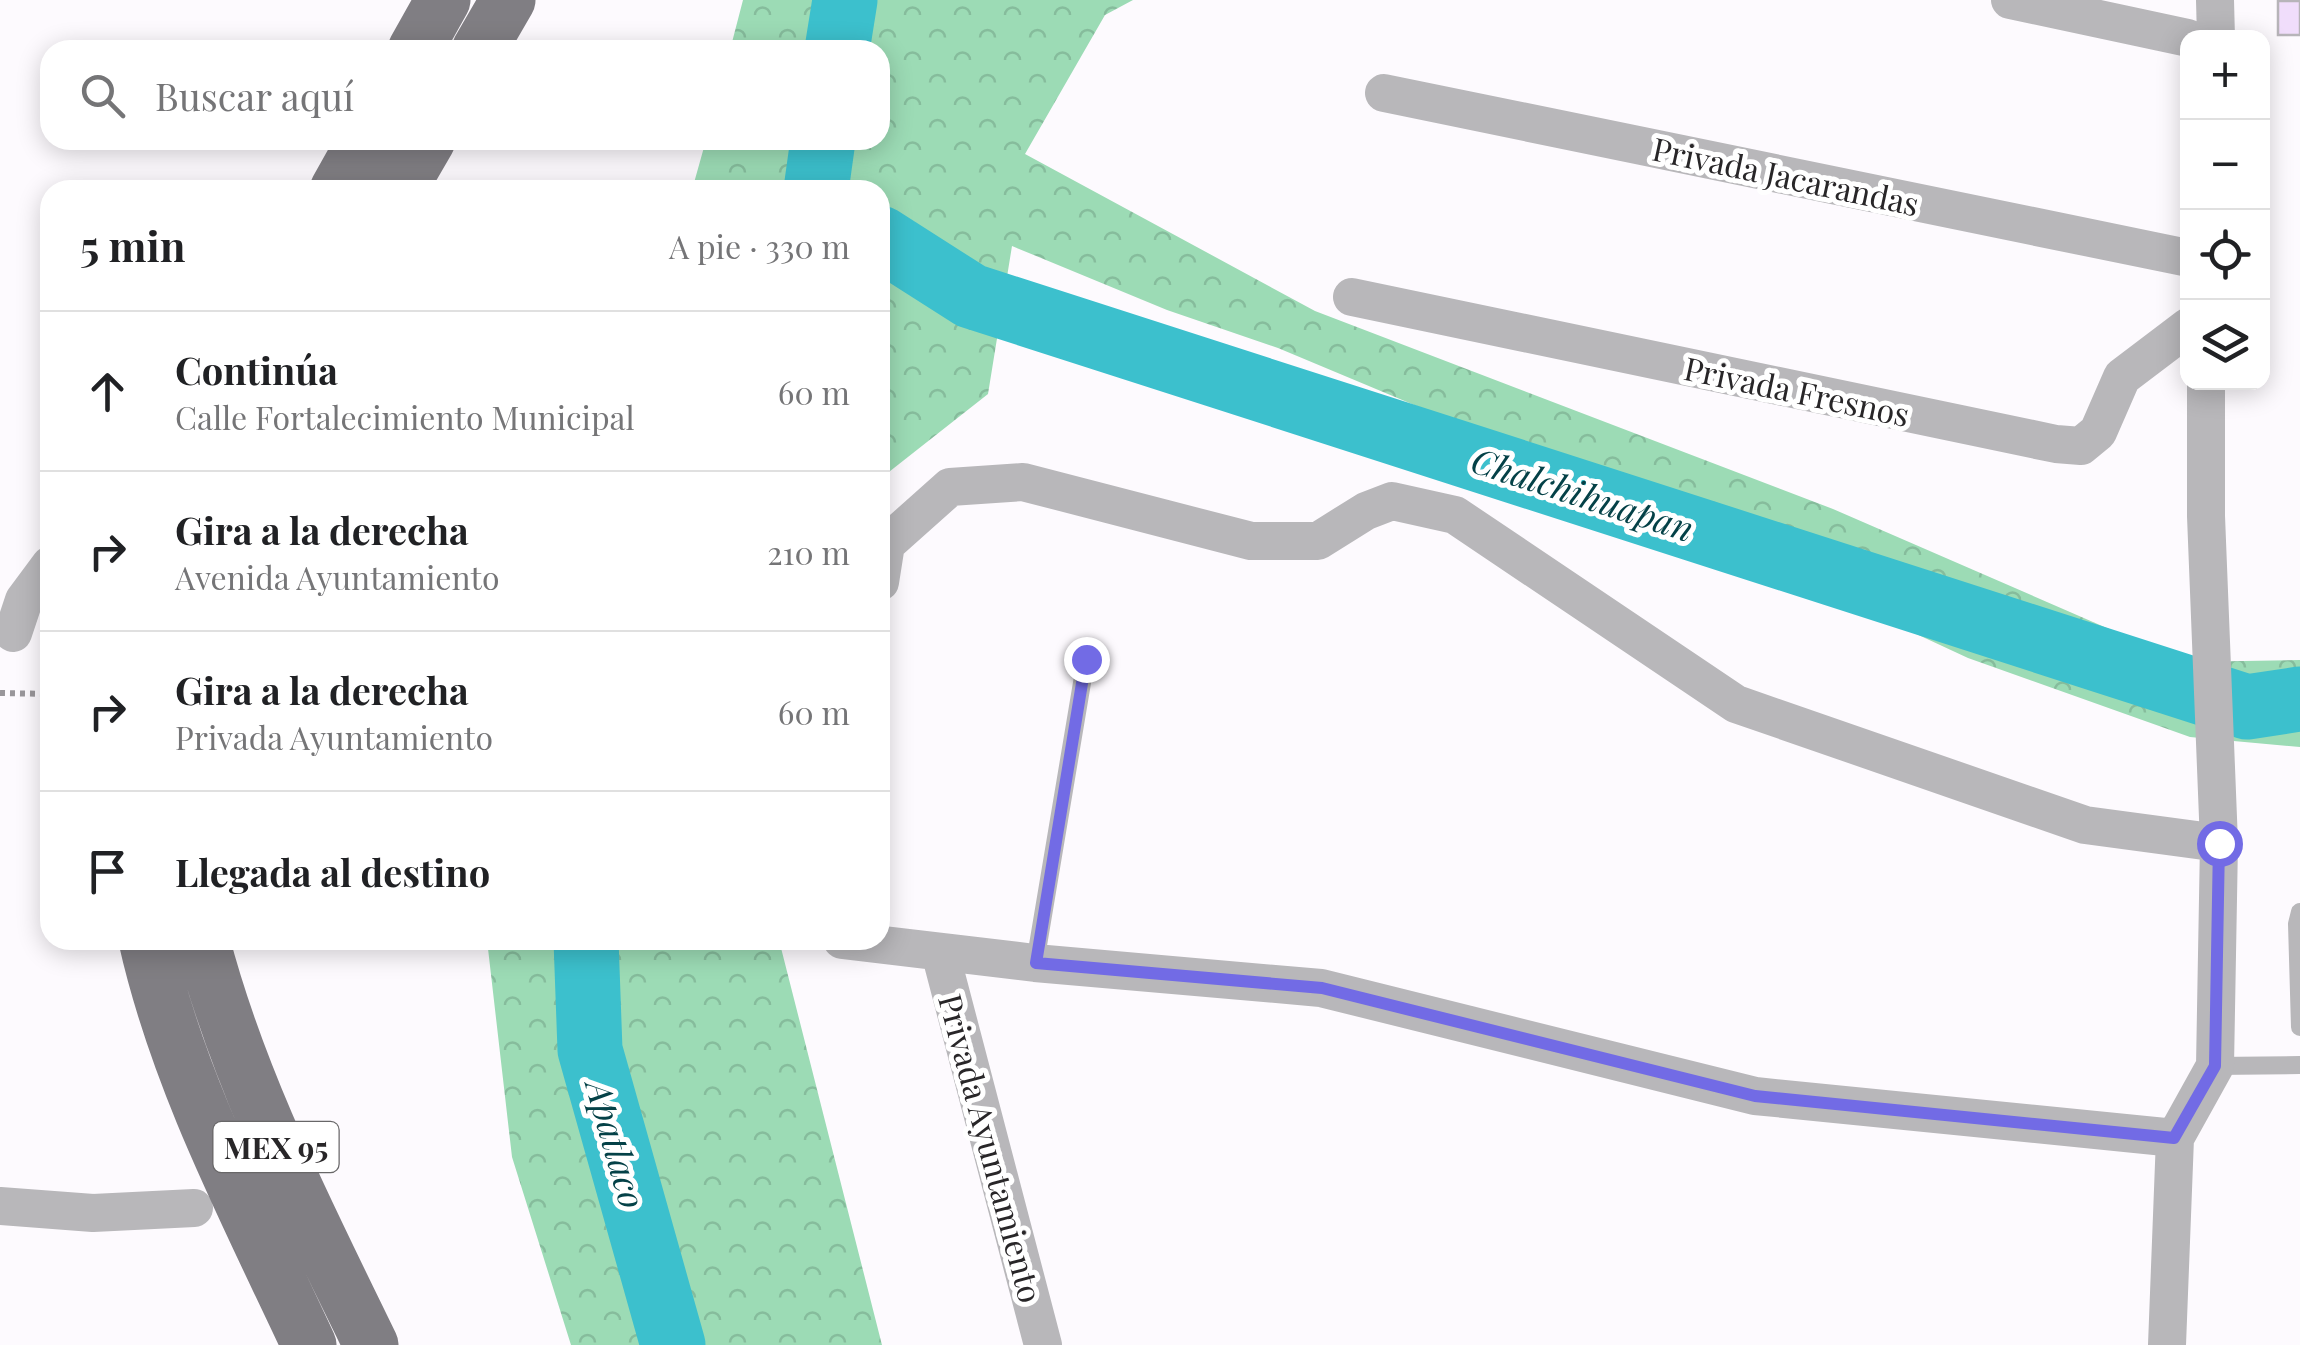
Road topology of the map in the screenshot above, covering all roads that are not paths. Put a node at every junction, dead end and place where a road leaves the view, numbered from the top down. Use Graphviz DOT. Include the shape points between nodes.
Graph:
graph roads {
  1 [pos="444,0"];
  2 [pos="508,0"];
  3 [pos="2010,0"];
  4 [pos="2215,0"];
  5 [pos="2216,30"];
  6 [pos="2180,36"];
  7 [pos="421,40"];
  8 [pos="485,40"];
  9 [pos="1384,93"];
  10 [pos="359,150"];
  11 [pos="422,150"];
  12 [pos="343,180"];
  13 [pos="405,180"];
  14 [pos="2180,256"];
  15 [pos="1352,298"];
  16 [pos="2180,333"];
  17 [pos="2206,390"];
  18 [pos="890,540"];
  19 [pos="40,578"];
  20 [pos="13,633"];
  21 [pos="1086,659"];
  22 [pos="2219,843"];
  23 [pos="2300,912"];
  24 [pos="890,946"];
  25 [pos="149,950"];
  26 [pos="205,950"];
  27 [pos="940,952"];
  28 [pos="1036,963"];
  29 [pos="2300,1027"];
  30 [pos="2300,1065"];
  31 [pos="2215,1066"];
  32 [pos="2174,1138"];
  33 [pos="0,1206"];
  34 [pos="194,1208"];
  35 [pos="310,1345"];
  36 [pos="371,1345"];
  37 [pos="1043,1345"];
  38 [pos="2167,1345"];
  1 -- 7 [label="main road"];
  2 -- 8 [label="main road"];
  3 -- 6 [label="street"];
  4 -- 5 [label="street"];
  9 -- 14 [label="street, Privada Jacarandas"];
  10 -- 12 [label="main road"];
  11 -- 13 [label="main road"];
  15 -- 16 [label="street, Privada Fresnos" via="2081,446 2098,432 2122,377"];
  17 -- 22 [label="street"];
  18 -- 22 [label="street" via="950,487 1024,482 1251,541 1318,541 1392,501 1456,515 1736,704 2085,825"];
  19 -- 20 [label="street"];
  21 -- 28 [label="lane"];
  22 -- 31 [label="street"];
  23 -- 29 [label="lane"];
  24 -- 27 [label="street"];
  25 -- 35 [label="main road, MEX 95" via="172,1036"];
  26 -- 36 [label="main road, MEX 95" via="232,1040 282,1159"];
  27 -- 28 [label="street"];
  27 -- 37 [label="street, Privada Ayuntamiento"];
  28 -- 32 [label="street" via="1322,988 1755,1096"];
  30 -- 31 [label="lane"];
  31 -- 32 [label="street"];
  32 -- 38 [label="street"];
  33 -- 34 [label="street" via="93,1213"];
}
